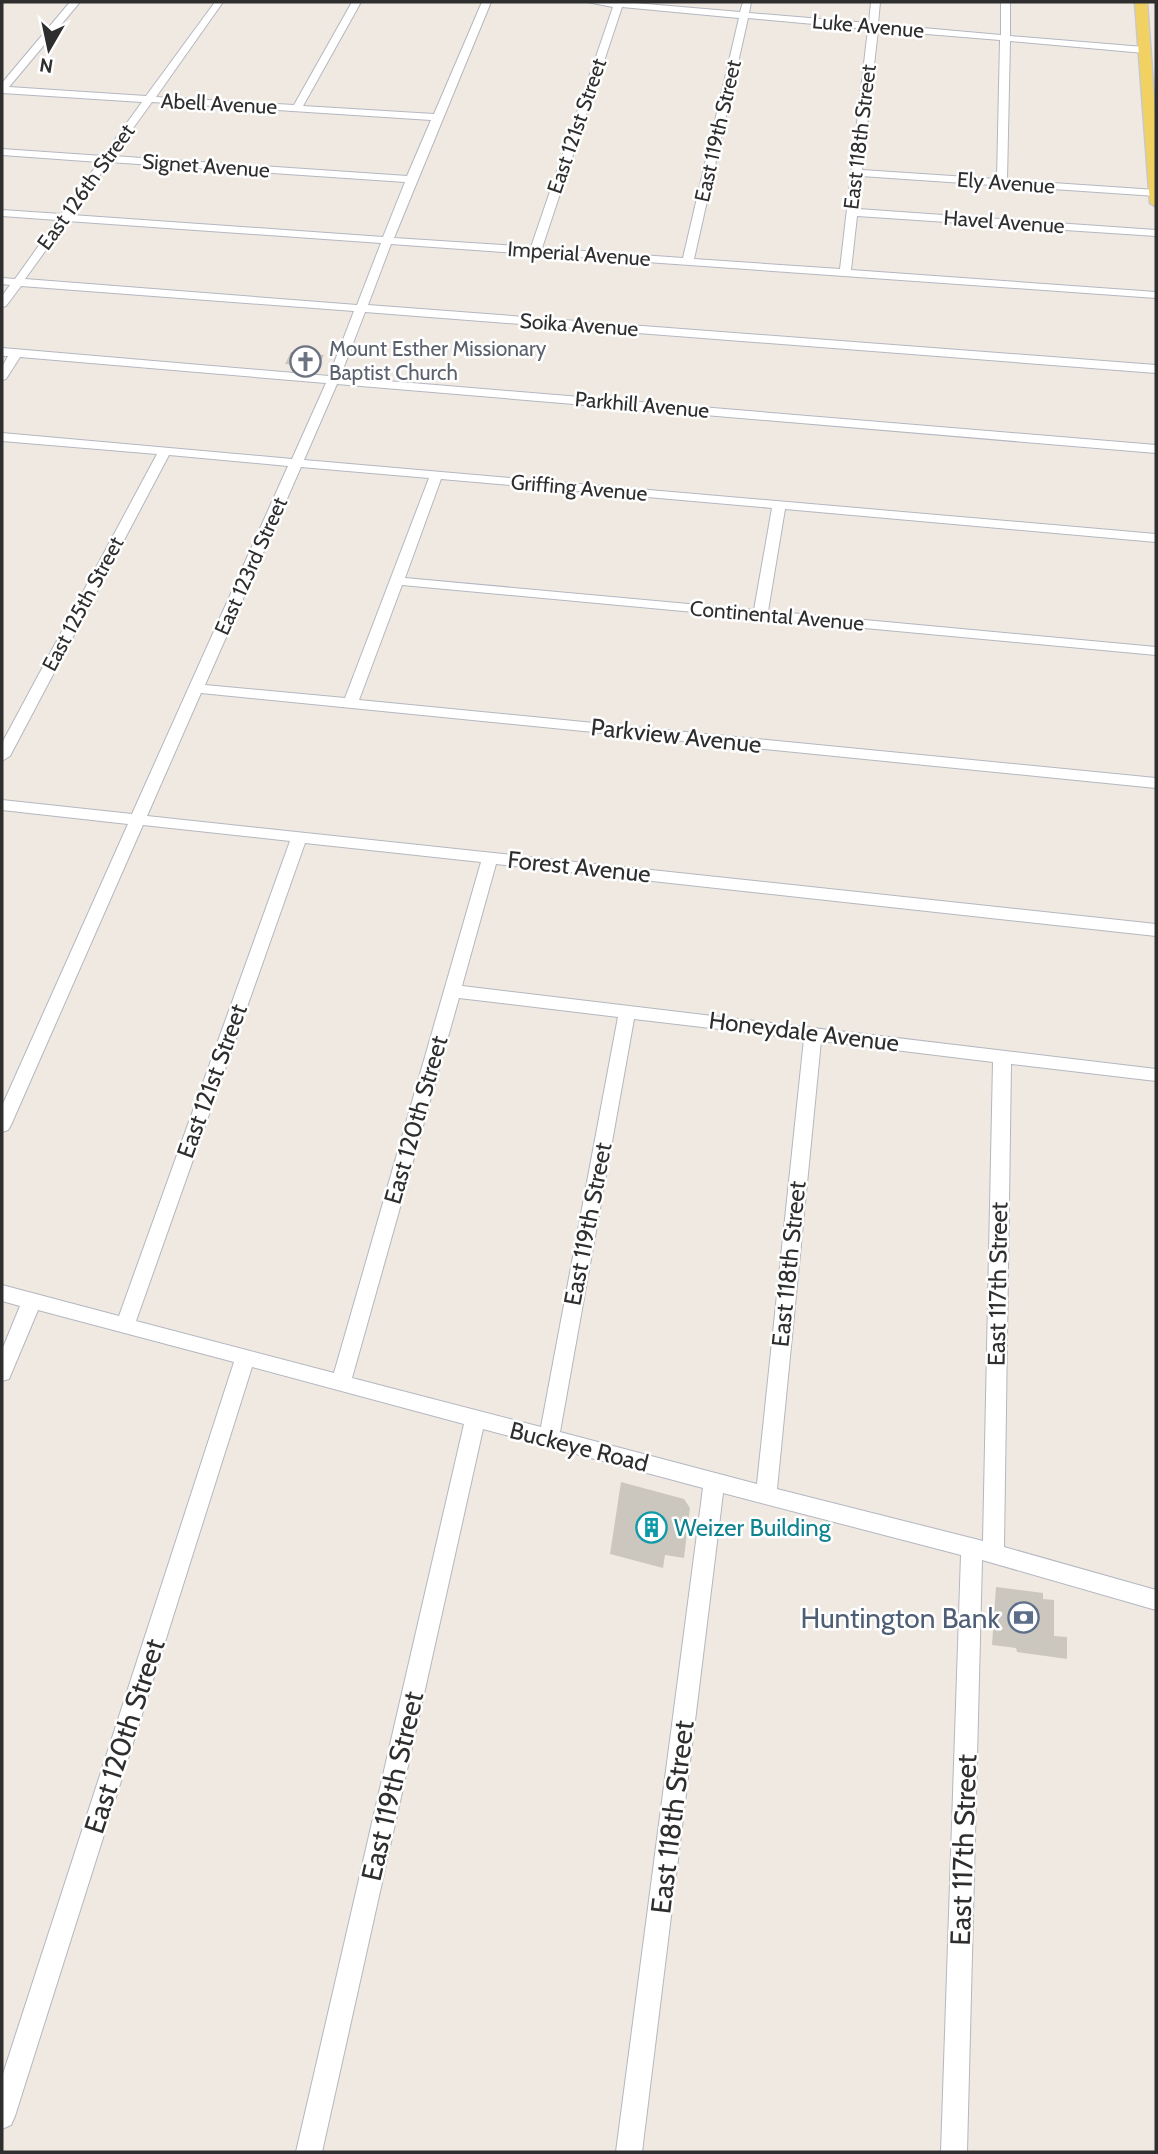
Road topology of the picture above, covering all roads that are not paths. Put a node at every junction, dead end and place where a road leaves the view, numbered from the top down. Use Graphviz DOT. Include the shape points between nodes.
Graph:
graph roads {
  1 [pos="75,2"];
  2 [pos="219,2"];
  3 [pos="357,2"];
  4 [pos="487,2"];
  5 [pos="591,2"];
  6 [pos="747,2"];
  7 [pos="876,2"];
  8 [pos="1006,2"];
  9 [pos="1141,2"];
  10 [pos="619,3"];
  11 [pos="744,15"];
  12 [pos="874,26"];
  13 [pos="1005,38"];
  14 [pos="1144,50"];
  15 [pos="2,89"];
  16 [pos="149,99"];
  17 [pos="297,108"];
  18 [pos="437,117"];
  19 [pos="2,152"];
  20 [pos="107,159"];
  21 [pos="857,173"];
  22 [pos="1156,176"];
  23 [pos="411,179"];
  24 [pos="1002,182"];
  25 [pos="1156,193"];
  26 [pos="1156,203"];
  27 [pos="851,212"];
  28 [pos="2,213"];
  29 [pos="65,218"];
  30 [pos="1156,233"];
  31 [pos="387,240"];
  32 [pos="535,251"];
  33 [pos="688,261"];
  34 [pos="845,272"];
  35 [pos="2,281"];
  36 [pos="17,282"];
  37 [pos="1156,295"];
  38 [pos="2,304"];
  39 [pos="360,308"];
  40 [pos="2,352"];
  41 [pos="16,353"];
  42 [pos="1156,369"];
  43 [pos="2,376"];
  44 [pos="333,380"];
  45 [pos="2,437"];
  46 [pos="1156,449"];
  47 [pos="165,452"];
  48 [pos="297,463"];
  49 [pos="436,476"];
  50 [pos="779,505"];
  51 [pos="1156,538"];
  52 [pos="398,581"];
  53 [pos="760,615"];
  54 [pos="1156,651"];
  55 [pos="195,688"];
  56 [pos="351,703"];
  57 [pos="2,755"];
  58 [pos="1156,783"];
  59 [pos="2,806"];
  60 [pos="138,820"];
  61 [pos="299,837"];
  62 [pos="490,858"];
  63 [pos="1156,930"];
  64 [pos="452,992"];
  65 [pos="628,1012"];
  66 [pos="813,1032"];
  67 [pos="1002,1057"];
  68 [pos="1156,1075"];
  69 [pos="2,1125"];
  70 [pos="2,1293"];
  71 [pos="32,1301"];
  72 [pos="125,1325"];
  73 [pos="246,1356"];
  74 [pos="2,1373"];
  75 [pos="341,1382"];
  76 [pos="475,1421"];
  77 [pos="549,1437"];
  78 [pos="714,1482"];
  79 [pos="766,1496"];
  80 [pos="982,1551"];
  81 [pos="1156,1600"];
  82 [pos="2,2116"];
  83 [pos="309,2152"];
  84 [pos="629,2152"];
  85 [pos="954,2152"];
  1 -- 15 [label="street"];
  2 -- 16 [label="street, East 126th Street"];
  3 -- 17 [label="street"];
  4 -- 18 [label="street, East 123rd Street"];
  5 -- 10 [label="street, Luke Avenue"];
  6 -- 11 [label="street, East 119th Street"];
  7 -- 12 [label="street, East 118th Street"];
  8 -- 13 [label="street"];
  9 -- 14 [label="main road"];
  10 -- 11 [label="street, Luke Avenue"];
  10 -- 32 [label="street, East 121st Street"];
  11 -- 12 [label="street, Luke Avenue"];
  11 -- 33 [label="street, East 119th Street"];
  12 -- 13 [label="street, Luke Avenue"];
  12 -- 21 [label="street, East 118th Street"];
  13 -- 14 [label="street, Luke Avenue"];
  13 -- 24 [label="street"];
  14 -- 22 [label="main road"];
  15 -- 16 [label="street, Abell Avenue"];
  16 -- 17 [label="street, Abell Avenue"];
  16 -- 20 [label="street, East 126th Street"];
  17 -- 18 [label="street, Abell Avenue"];
  18 -- 23 [label="street, East 123rd Street"];
  19 -- 20 [label="street, Signet Avenue"];
  20 -- 23 [label="street, Signet Avenue"];
  20 -- 29 [label="street, East 126th Street"];
  21 -- 24 [label="street, Ely Avenue"];
  21 -- 27 [label="street, East 118th Street"];
  22 -- 25 [label="main road"];
  23 -- 31 [label="street, East 123rd Street"];
  24 -- 25 [label="street, Ely Avenue"];
  25 -- 26 [label="main road"];
  27 -- 30 [label="street, Havel Avenue"];
  27 -- 34 [label="street, East 118th Street"];
  28 -- 29 [label="street, Imperial Avenue"];
  29 -- 31 [label="street, Imperial Avenue"];
  29 -- 36 [label="street, East 126th Street"];
  31 -- 32 [label="street, Imperial Avenue"];
  31 -- 39 [label="street, East 123rd Street"];
  32 -- 33 [label="street, Imperial Avenue"];
  33 -- 34 [label="street, Imperial Avenue"];
  34 -- 37 [label="street, Imperial Avenue"];
  35 -- 36 [label="street, Soika Avenue"];
  36 -- 38 [label="street, East 126th Street"];
  36 -- 39 [label="street, Soika Avenue"];
  39 -- 42 [label="street, Soika Avenue"];
  39 -- 44 [label="street, East 123rd Street"];
  40 -- 41 [label="street, Parkhill Avenue"];
  41 -- 43 [label="street"];
  41 -- 44 [label="street, Parkhill Avenue"];
  44 -- 46 [label="street, Parkhill Avenue"];
  44 -- 48 [label="street, East 123rd Street"];
  45 -- 47 [label="street, Griffing Avenue"];
  47 -- 48 [label="street, Griffing Avenue"];
  47 -- 57 [label="street, East 125th Street"];
  48 -- 49 [label="street, Griffing Avenue"];
  48 -- 55 [label="street, East 123rd Street"];
  49 -- 50 [label="street, Griffing Avenue"];
  49 -- 52 [label="street"];
  50 -- 51 [label="street, Griffing Avenue"];
  50 -- 53 [label="street"];
  52 -- 53 [label="street, Continental Avenue"];
  52 -- 56 [label="street"];
  53 -- 54 [label="street, Continental Avenue"];
  55 -- 56 [label="street, Parkview Avenue"];
  55 -- 60 [label="street, East 123rd Street"];
  56 -- 58 [label="street, Parkview Avenue"];
  59 -- 60 [label="street, Forest Avenue"];
  60 -- 61 [label="street, Forest Avenue"];
  60 -- 69 [label="street, East 123rd Street"];
  61 -- 62 [label="street, Forest Avenue"];
  61 -- 72 [label="street, East 121st Street"];
  62 -- 63 [label="street, Forest Avenue"];
  62 -- 64 [label="street, East 120th Street"];
  64 -- 65 [label="street, Honeydale Avenue"];
  64 -- 75 [label="street, East 120th Street"];
  65 -- 66 [label="street, Honeydale Avenue"];
  65 -- 77 [label="street, East 119th Street"];
  66 -- 67 [label="street, Honeydale Avenue"];
  66 -- 79 [label="street, East 118th Street"];
  67 -- 68 [label="street, Honeydale Avenue"];
  67 -- 80 [label="street, East 117th Street"];
  70 -- 71 [label="street, Buckeye Road"];
  71 -- 72 [label="street, Buckeye Road"];
  71 -- 74 [label="street"];
  72 -- 73 [label="street, Buckeye Road"];
  73 -- 75 [label="street, Buckeye Road"];
  73 -- 82 [label="street, East 120th Street"];
  75 -- 76 [label="street, Buckeye Road"];
  76 -- 77 [label="street, Buckeye Road"];
  76 -- 83 [label="street, East 119th Street"];
  77 -- 78 [label="street, Buckeye Road"];
  78 -- 79 [label="street, Buckeye Road"];
  78 -- 84 [label="street, East 118th Street"];
  79 -- 80 [label="street, Buckeye Road"];
  80 -- 81 [label="street, Buckeye Road"];
  80 -- 85 [label="street, East 117th Street"];
}
